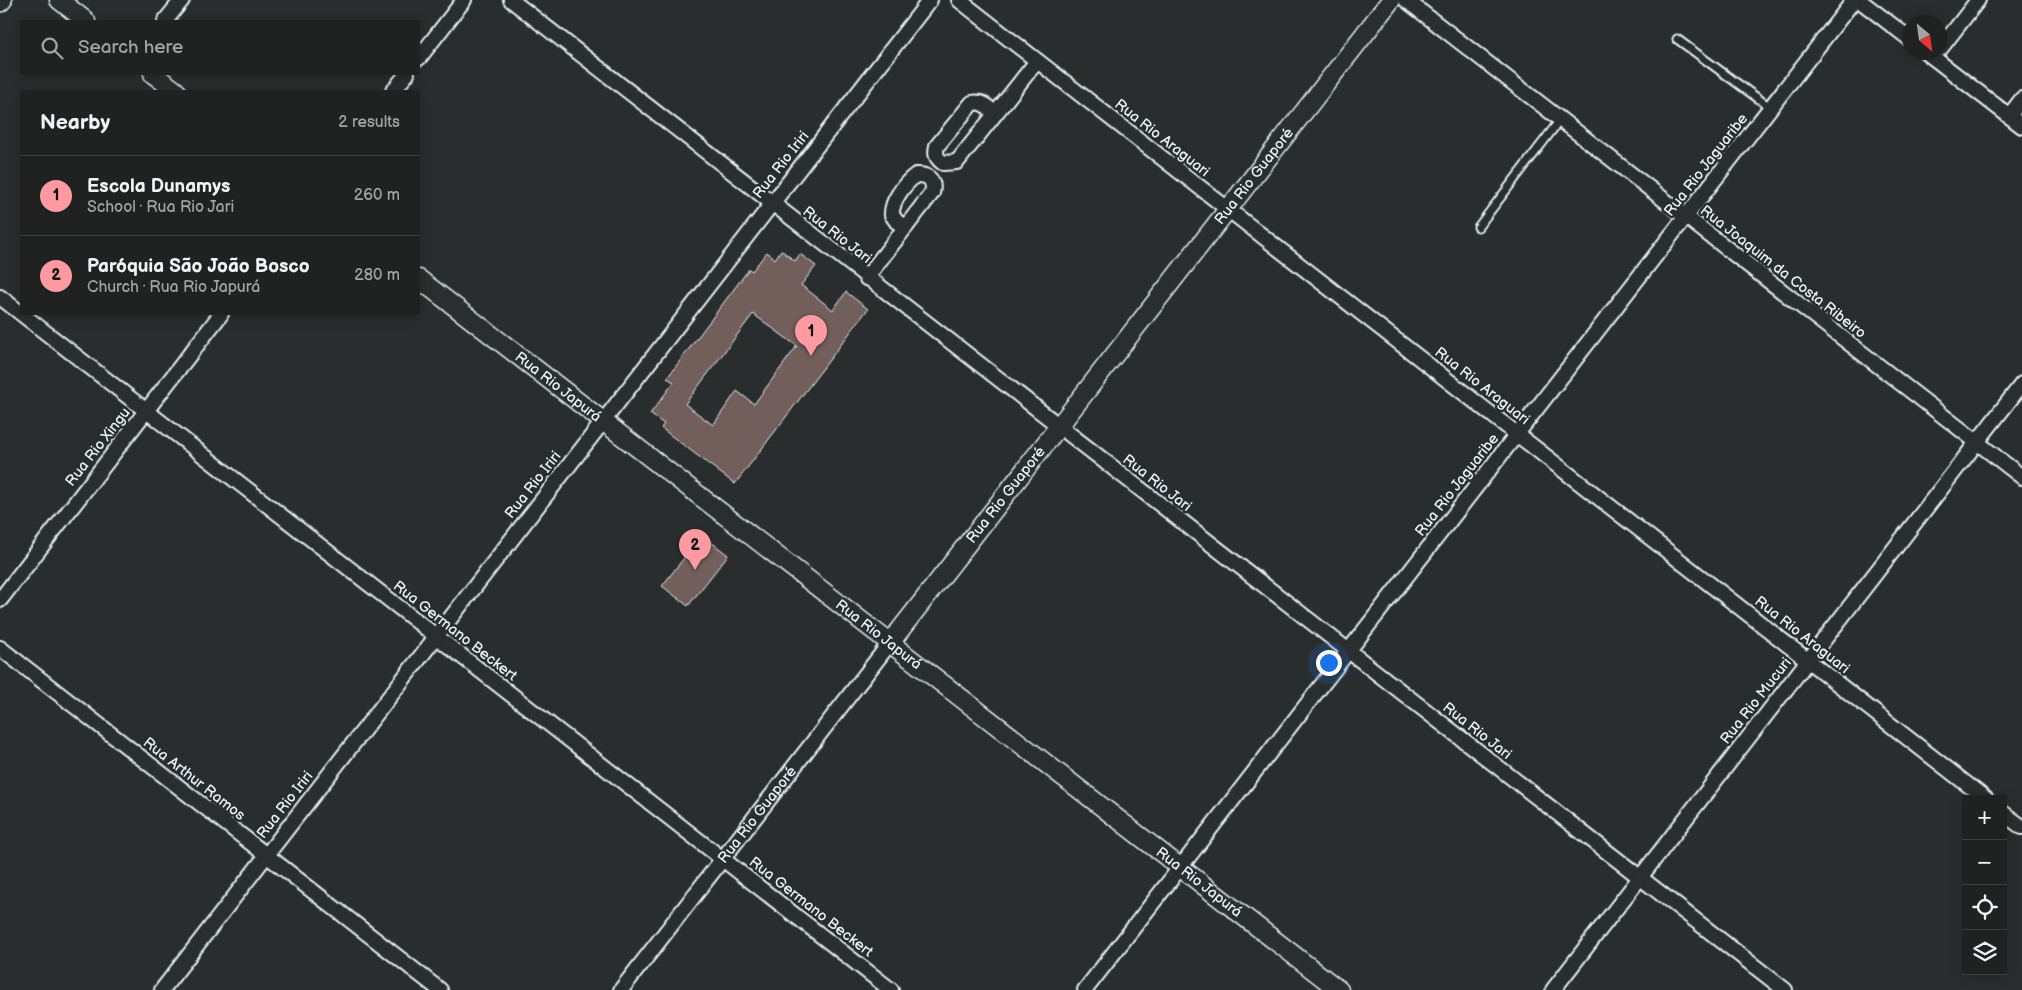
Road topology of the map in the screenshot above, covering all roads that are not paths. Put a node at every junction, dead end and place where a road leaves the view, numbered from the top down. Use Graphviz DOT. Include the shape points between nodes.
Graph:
graph roads {
  1 [pos="59,0"];
  2 [pos="182,0"];
  3 [pos="464,0"];
  4 [pos="511,0"];
  5 [pos="930,0"];
  6 [pos="959,0"];
  7 [pos="1391,0"];
  8 [pos="1406,0"];
  9 [pos="1854,0"];
  10 [pos="1859,0"];
  11 [pos="1978,0"];
  12 [pos="85,20"];
  13 [pos="166,20"];
  14 [pos="1902,33"];
  15 [pos="1947,37"];
  16 [pos="1677,39"];
  17 [pos="420,57"];
  18 [pos="1942,60"];
  19 [pos="1037,61"];
  20 [pos="154,75"];
  21 [pos="406,75"];
  22 [pos="175,90"];
  23 [pos="394,90"];
  24 [pos="2022,99"];
  25 [pos="1771,108"];
  26 [pos="994,114"];
  27 [pos="2009,116"];
  28 [pos="1560,120"];
  29 [pos="2022,126"];
  30 [pos="772,204"];
  31 [pos="1228,209"];
  32 [pos="1686,217"];
  33 [pos="906,227"];
  34 [pos="1478,227"];
  35 [pos="866,278"];
  36 [pos="420,280"];
  37 [pos="0,297"];
  38 [pos="20,313"];
  39 [pos="23,315"];
  40 [pos="220,315"];
  41 [pos="2022,384"];
  42 [pos="146,411"];
  43 [pos="603,421"];
  44 [pos="1059,427"];
  45 [pos="1517,434"];
  46 [pos="1977,442"];
  47 [pos="2022,478"];
  48 [pos="0,600"];
  49 [pos="436,636"];
  50 [pos="890,643"];
  51 [pos="0,648"];
  52 [pos="1348,652"];
  53 [pos="1808,661"];
  54 [pos="1981,795"];
  55 [pos="2007,815"];
  56 [pos="2022,827"];
  57 [pos="266,855"];
  58 [pos="722,859"];
  59 [pos="1181,868"];
  60 [pos="1640,878"];
  61 [pos="162,990"];
  62 [pos="440,990"];
  63 [pos="621,990"];
  64 [pos="891,990"];
  65 [pos="1086,990"];
  66 [pos="1339,990"];
  67 [pos="1553,990"];
  68 [pos="1785,990"];
  1 -- 12 [label="street"];
  2 -- 13 [label="street"];
  3 -- 17 [label="street"];
  4 -- 30 [label="street, Rua Rio Jari"];
  5 -- 30 [label="street, Rua Rio Iriri"];
  6 -- 19 [label="street, Rua Rio Araguari"];
  7 -- 31 [label="street, Rua Rio Guaporé"];
  8 -- 28 [label="street, Rua Joaquim da Costa Ribeiro"];
  9 -- 25 [label="street, Rua Rio Jaguaribe"];
  10 -- 14 [label="street"];
  11 -- 15 [label="street"];
  16 -- 25 [label="lane"];
  18 -- 27 [label="street"];
  19 -- 26 [label="street"];
  19 -- 31 [label="street, Rua Rio Araguari"];
  20 -- 22 [label="street"];
  21 -- 23 [label="street"];
  24 -- 27 [label="street"];
  25 -- 32 [label="street, Rua Rio Jaguaribe"];
  26 -- 26 [label="street" via="957,162 943,163 938,159 935,154 937,146 972,104 985,104"];
  27 -- 29 [label="street"];
  28 -- 32 [label="street, Rua Joaquim da Costa Ribeiro"];
  28 -- 34 [label="lane"];
  30 -- 35 [label="street, Rua Rio Jari"];
  30 -- 43 [label="street, Rua Rio Iriri"];
  31 -- 44 [label="street, Rua Rio Guaporé"];
  31 -- 45 [label="street, Rua Rio Araguari"];
  32 -- 45 [label="street, Rua Rio Jaguaribe"];
  32 -- 46 [label="street, Rua Joaquim da Costa Ribeiro"];
  33 -- 35 [label="street"];
  35 -- 44 [label="street, Rua Rio Jari"];
  36 -- 43 [label="street, Rua Rio Japurá"];
  37 -- 38 [label="street, Rua Germano Beckert"];
  39 -- 42 [label="street, Rua Germano Beckert"];
  40 -- 42 [label="street, Rua Rio Xingu"];
  41 -- 46 [label="street, Rua Rio Mucuri"];
  42 -- 48 [label="street, Rua Rio Xingu"];
  42 -- 49 [label="street, Rua Germano Beckert"];
  43 -- 49 [label="street, Rua Rio Iriri"];
  43 -- 50 [label="street, Rua Rio Japurá"];
  44 -- 50 [label="street, Rua Rio Guaporé"];
  44 -- 52 [label="street, Rua Rio Jari"];
  45 -- 52 [label="street, Rua Rio Jaguaribe"];
  45 -- 53 [label="street, Rua Rio Araguari"];
  46 -- 47 [label="street, Rua Joaquim da Costa Ribeiro"];
  46 -- 53 [label="street, Rua Rio Mucuri"];
  49 -- 57 [label="street, Rua Rio Iriri"];
  49 -- 58 [label="street, Rua Germano Beckert"];
  50 -- 58 [label="street, Rua Rio Guaporé"];
  50 -- 59 [label="street, Rua Rio Japurá"];
  51 -- 57 [label="street, Rua Arthur Ramos"];
  52 -- 59 [label="street, Rua Rio Jaguaribe"];
  52 -- 60 [label="street, Rua Rio Jari"];
  53 -- 54 [label="street, Rua Rio Araguari"];
  53 -- 60 [label="street, Rua Rio Mucuri"];
  55 -- 56 [label="street"];
  57 -- 61 [label="street, Rua Rio Iriri"];
  57 -- 62 [label="street, Rua Arthur Ramos"];
  58 -- 63 [label="street, Rua Rio Guaporé"];
  58 -- 64 [label="street, Rua Germano Beckert"];
  59 -- 65 [label="street, Rua Rio Jaguaribe"];
  59 -- 66 [label="street, Rua Rio Japurá"];
  60 -- 67 [label="street, Rua Rio Mucuri"];
  60 -- 68 [label="street, Rua Rio Jari"];
}
